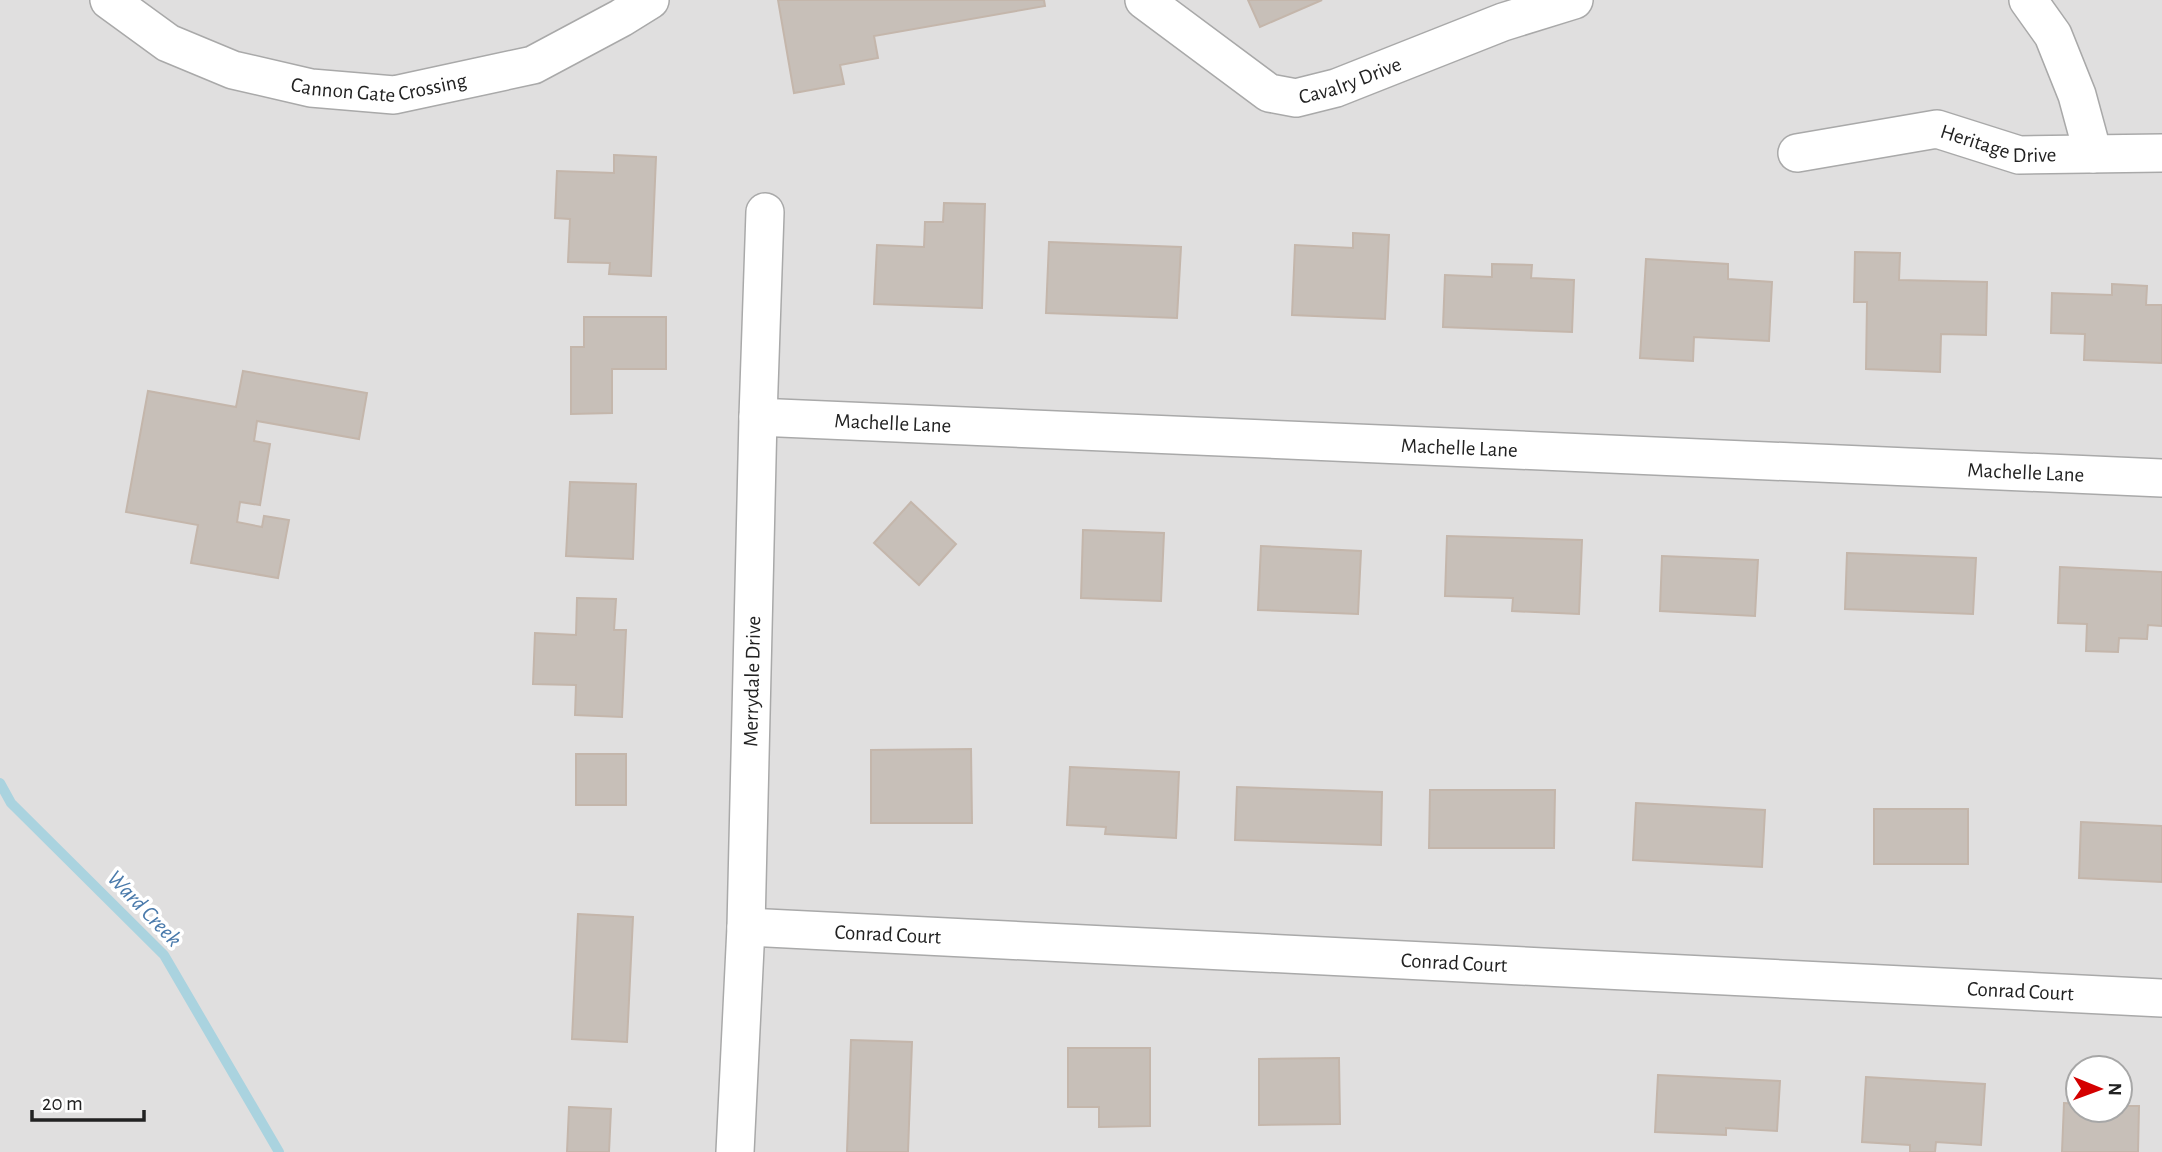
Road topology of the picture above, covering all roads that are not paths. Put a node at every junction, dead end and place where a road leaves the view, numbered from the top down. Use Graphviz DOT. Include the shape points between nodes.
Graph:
graph roads {
  1 [pos="109,0"];
  2 [pos="650,0"];
  3 [pos="1144,0"];
  4 [pos="1574,0"];
  5 [pos="2028,0"];
  6 [pos="1797,153"];
  7 [pos="2162,153"];
  8 [pos="2093,154"];
  9 [pos="765,212"];
  10 [pos="758,416"];
  11 [pos="2162,478"];
  12 [pos="746,927"];
  13 [pos="2162,998"];
  14 [pos="736,1152"];
  1 -- 2 [label="street, Cannon Gate Crossing" via="168,43 233,70 311,88 394,95 533,65"];
  3 -- 4 [label="street, Cavalry Drive" via="1269,93 1296,98 1336,88 1503,22"];
  5 -- 8 [label="street" via="2053,35 2077,95"];
  6 -- 8 [label="street, Heritage Drive" via="1937,129 2019,155"];
  7 -- 8 [label="street, Heritage Drive"];
  9 -- 10 [label="street, Merrydale Drive"];
  10 -- 11 [label="street, Machelle Lane"];
  10 -- 12 [label="street, Merrydale Drive"];
  12 -- 13 [label="street, Conrad Court"];
  12 -- 14 [label="street, Merrydale Drive"];
}
